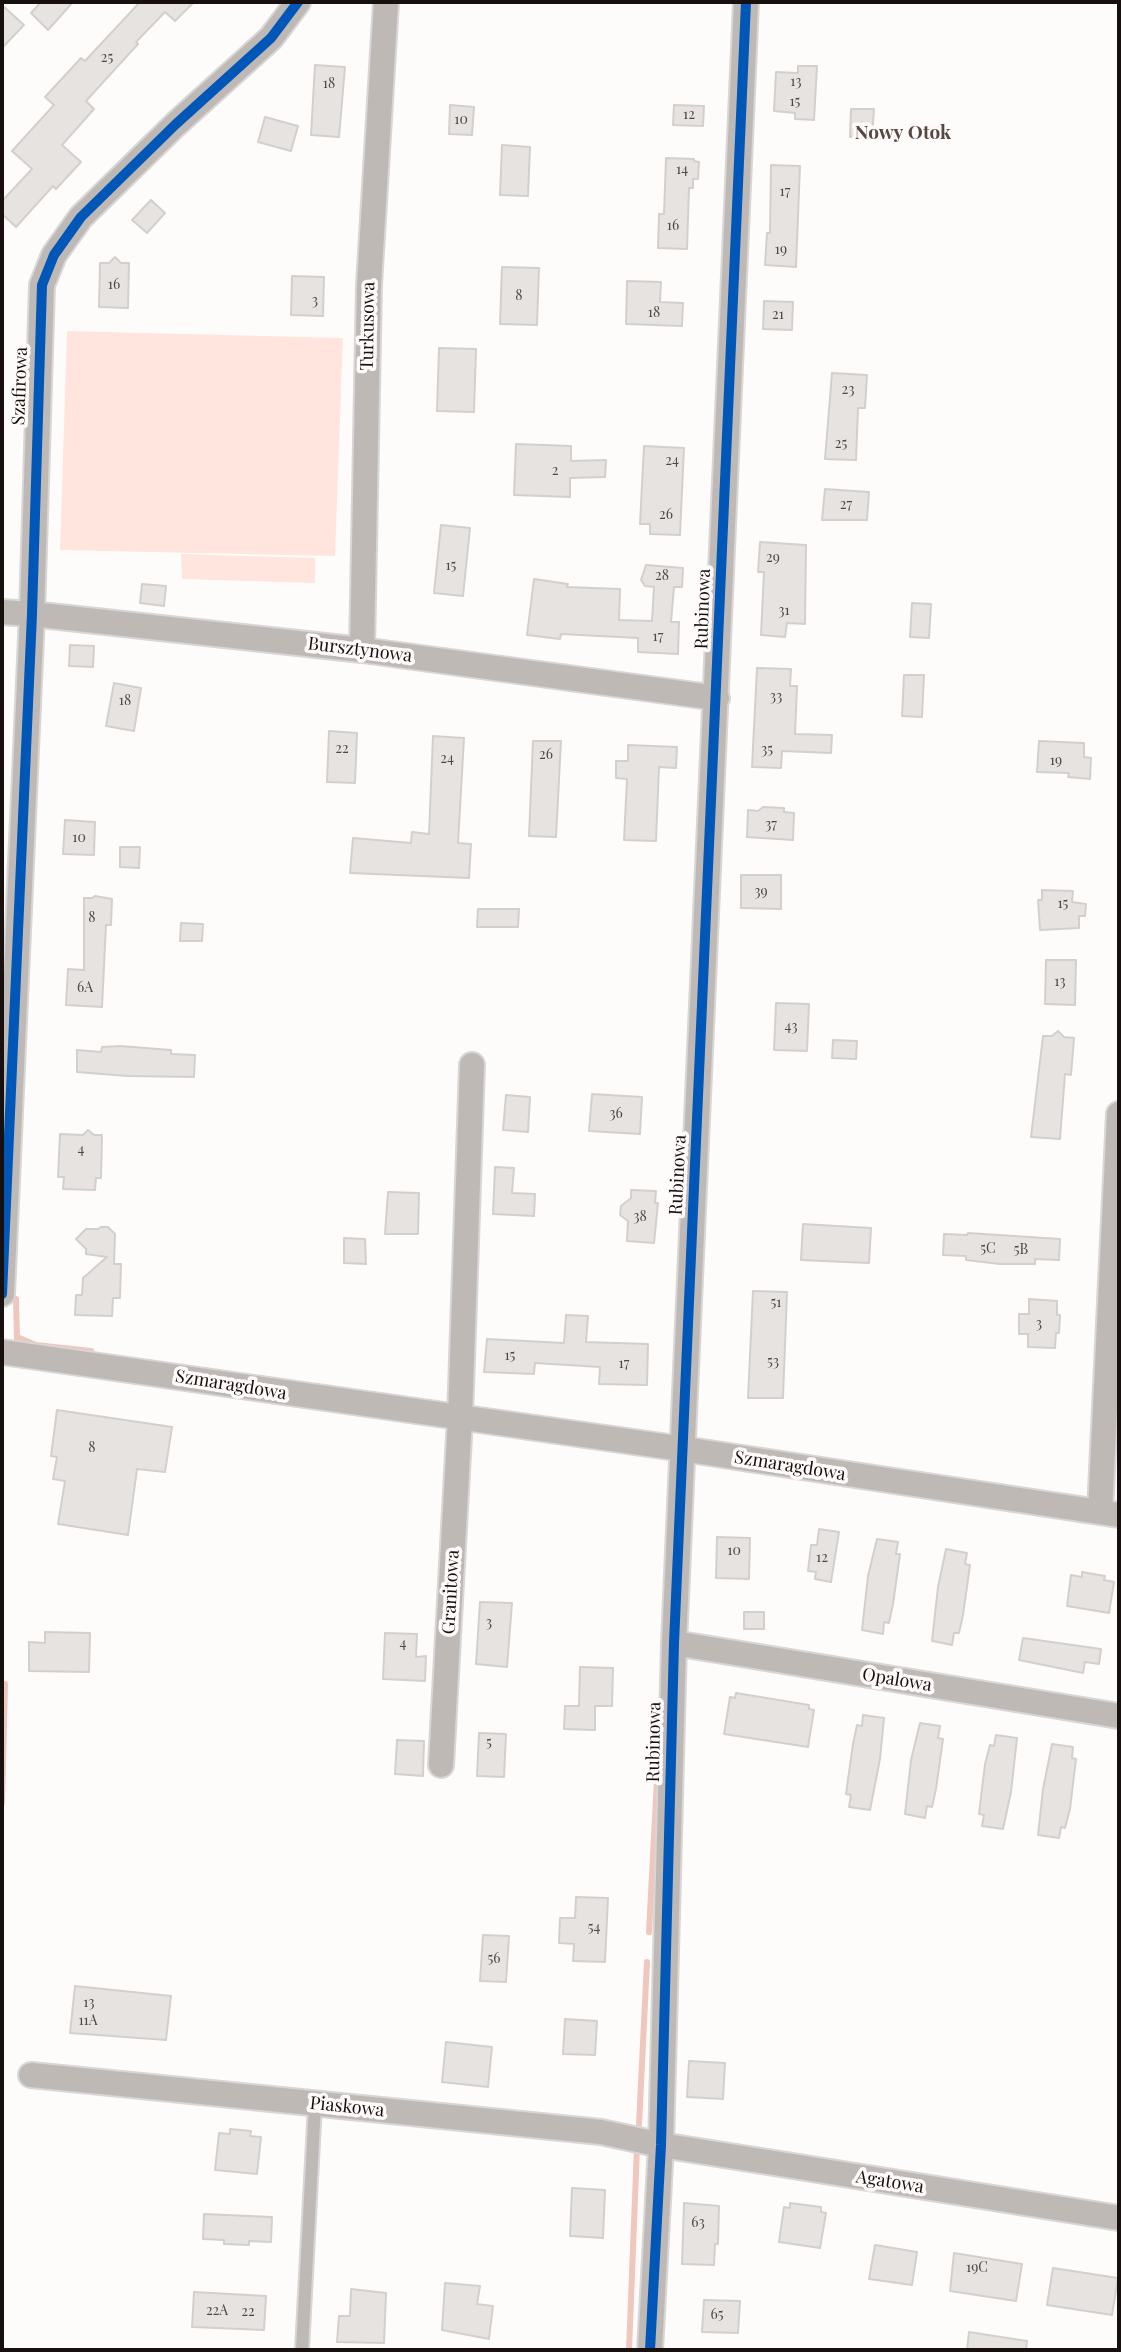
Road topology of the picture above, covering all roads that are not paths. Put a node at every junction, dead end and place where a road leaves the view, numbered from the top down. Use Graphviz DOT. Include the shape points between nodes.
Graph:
graph roads {
  1 [pos="298,2"];
  2 [pos="386,2"];
  3 [pos="746,2"];
  4 [pos="2,612"];
  5 [pos="32,614"];
  6 [pos="362,650"];
  7 [pos="717,698"];
  8 [pos="472,1065"];
  9 [pos="1119,1114"];
  10 [pos="2,1294"];
  11 [pos="2,1352"];
  12 [pos="460,1418"];
  13 [pos="683,1449"];
  14 [pos="1110,1513"];
  15 [pos="674,1643"];
  16 [pos="1119,1716"];
  17 [pos="441,1765"];
  18 [pos="32,2075"];
  19 [pos="315,2104"];
  20 [pos="661,2145"];
  21 [pos="1119,2218"];
  22 [pos="302,2350"];
  23 [pos="650,2350"];
  1 -- 5 [label="street, Szafirowa" via="271,38 81,217 54,255 42,285"];
  2 -- 6 [label="street, Turkusowa" via="369,285"];
  3 -- 7 [label="street, Rubinowa"];
  4 -- 5 [label="street, Bursztynowa"];
  5 -- 6 [label="street, Bursztynowa"];
  5 -- 10 [label="street, Szafirowa"];
  6 -- 7 [label="street, Bursztynowa"];
  7 -- 13 [label="street, Rubinowa"];
  8 -- 12 [label="street"];
  9 -- 14 [label="street"];
  11 -- 12 [label="street, Szmaragdowa"];
  12 -- 13 [label="street, Szmaragdowa"];
  12 -- 17 [label="street, Granitowa"];
  13 -- 14 [label="street, Szmaragdowa"];
  13 -- 15 [label="street, Rubinowa"];
  15 -- 16 [label="street, Opalowa"];
  15 -- 20 [label="street, Rubinowa"];
  18 -- 19 [label="street, Piaskowa"];
  19 -- 20 [label="street, Piaskowa" via="601,2132"];
  19 -- 22 [label="lane"];
  20 -- 21 [label="street, Agatowa"];
  20 -- 23 [label="street, Rubinowa"];
}
